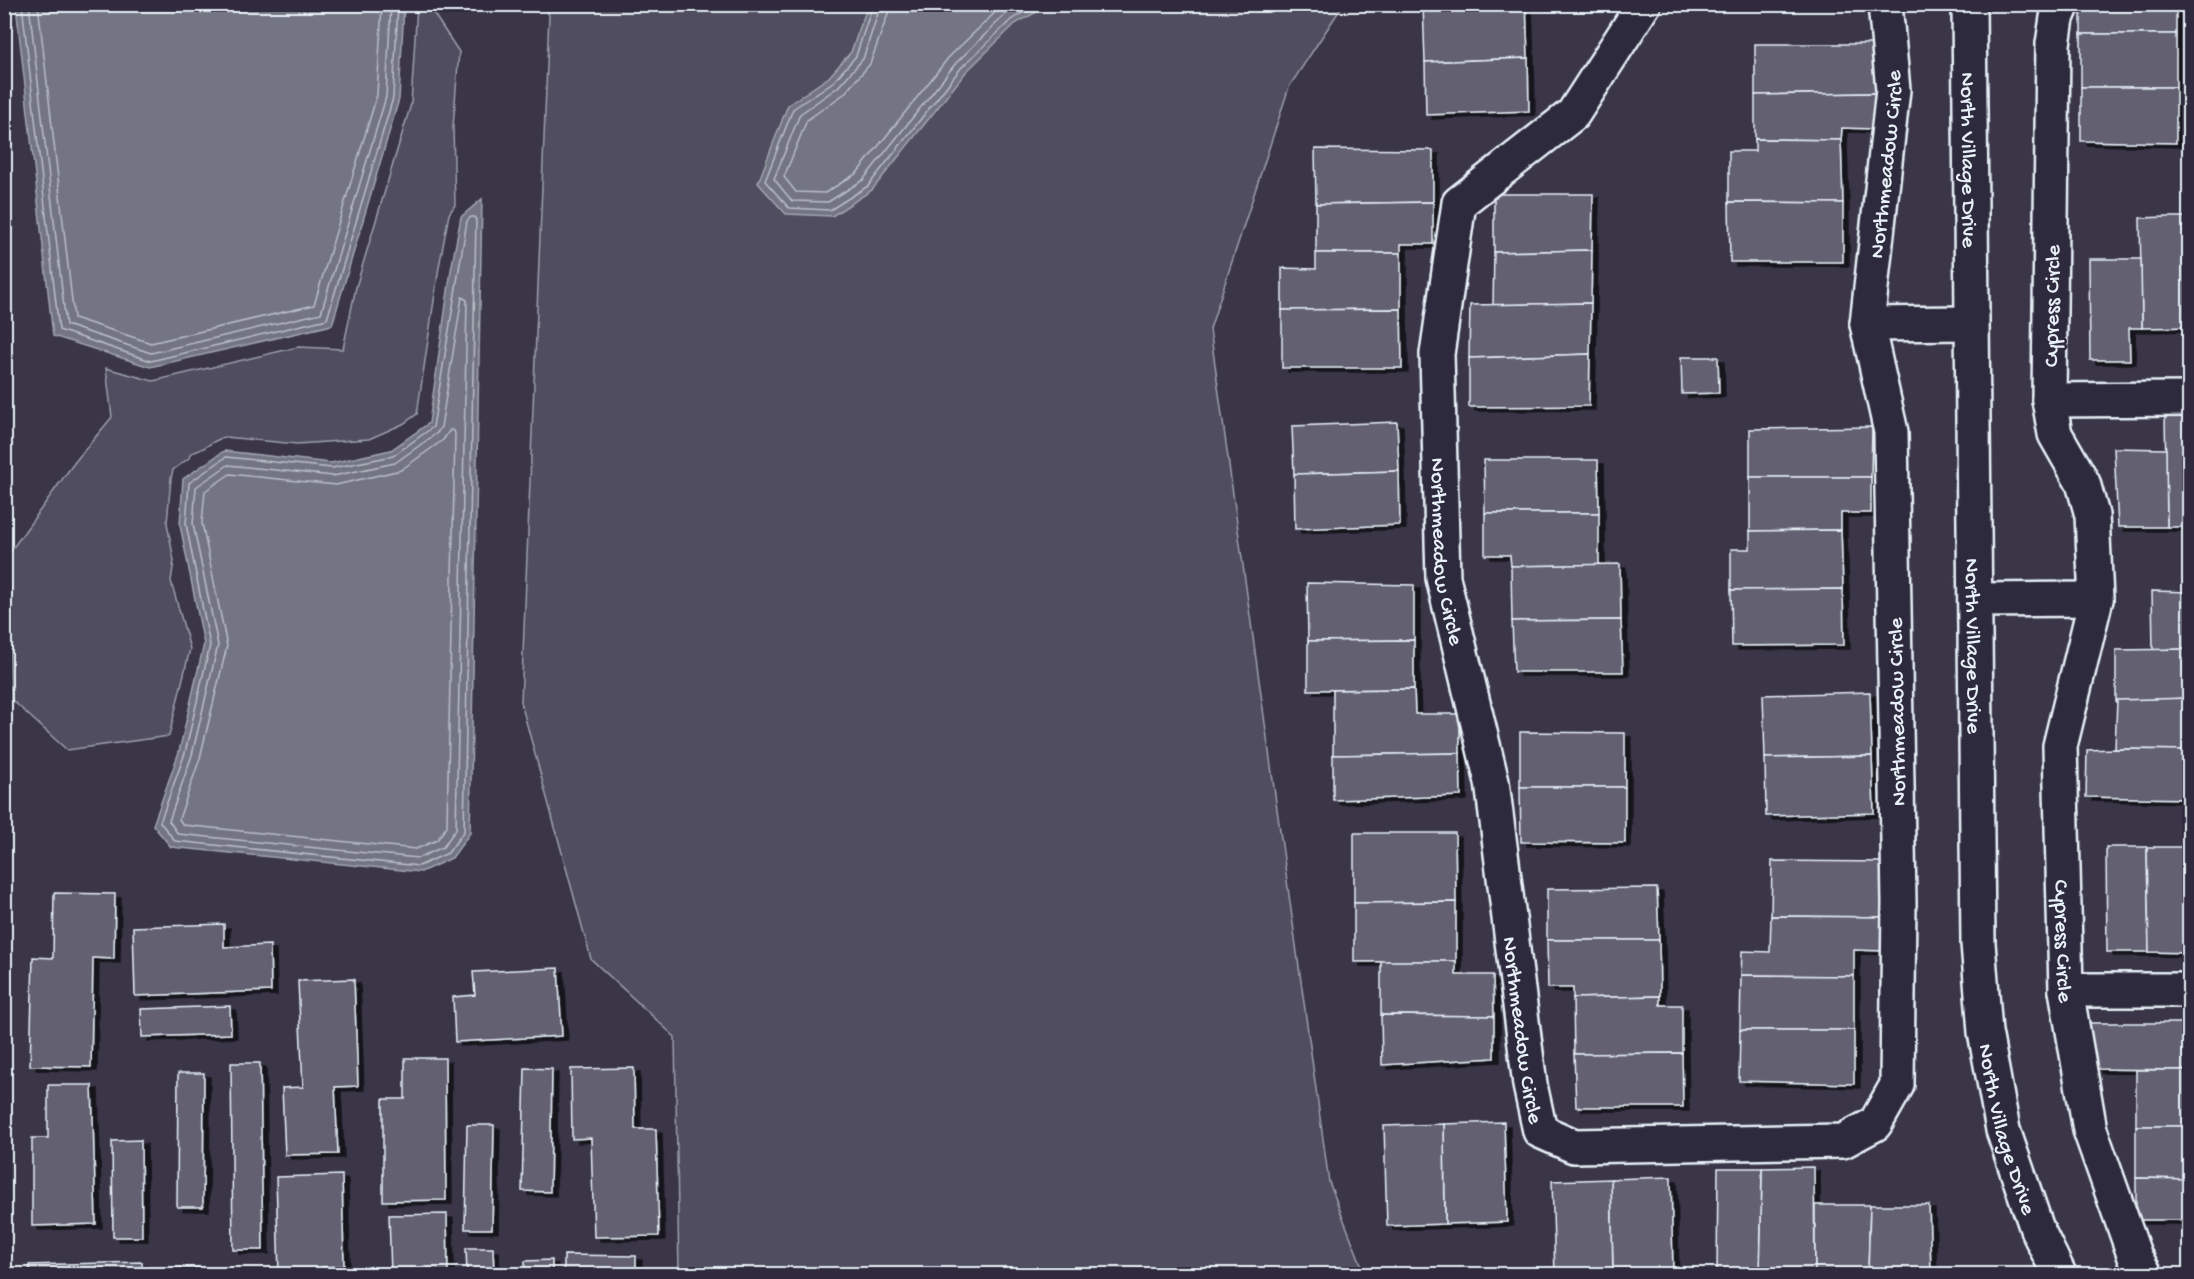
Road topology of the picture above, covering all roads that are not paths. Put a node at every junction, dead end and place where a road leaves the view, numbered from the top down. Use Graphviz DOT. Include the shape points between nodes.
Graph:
graph roads {
  1 [pos="1644,4"];
  2 [pos="1885,4"];
  3 [pos="1969,4"];
  4 [pos="2063,4"];
  5 [pos="1971,323"];
  6 [pos="1867,324"];
  7 [pos="2190,399"];
  8 [pos="2049,400"];
  9 [pos="2096,599"];
  10 [pos="1975,600"];
  11 [pos="2066,990"];
  12 [pos="2190,990"];
  13 [pos="2059,1275"];
  14 [pos="2145,1275"];
  1 -- 6 [label="street, Northmeadow Circle" via="1573,114 1459,203 1437,354 1443,578 1492,782 1530,1086 1540,1131 1574,1146 1843,1141 1875,1124 1898,1085 1891,432"];
  2 -- 6 [label="street, Northmeadow Circle" via="1893,90"];
  3 -- 5 [label="street, North Village Drive"];
  4 -- 8 [label="street, Cypress Circle" via="2053,44"];
  5 -- 6 [label="street"];
  5 -- 10 [label="street, North Village Drive"];
  7 -- 8 [label="street"];
  8 -- 9 [label="street, Cypress Circle" via="2055,434 2083,483 2092,515"];
  9 -- 10 [label="street"];
  9 -- 11 [label="street, Cypress Circle" via="2060,746"];
  10 -- 13 [label="street, North Village Drive" via="1978,943 1985,1032 2003,1130 2037,1229"];
  11 -- 12 [label="street"];
  11 -- 14 [label="street, Cypress Circle" via="2090,1130"];
}
